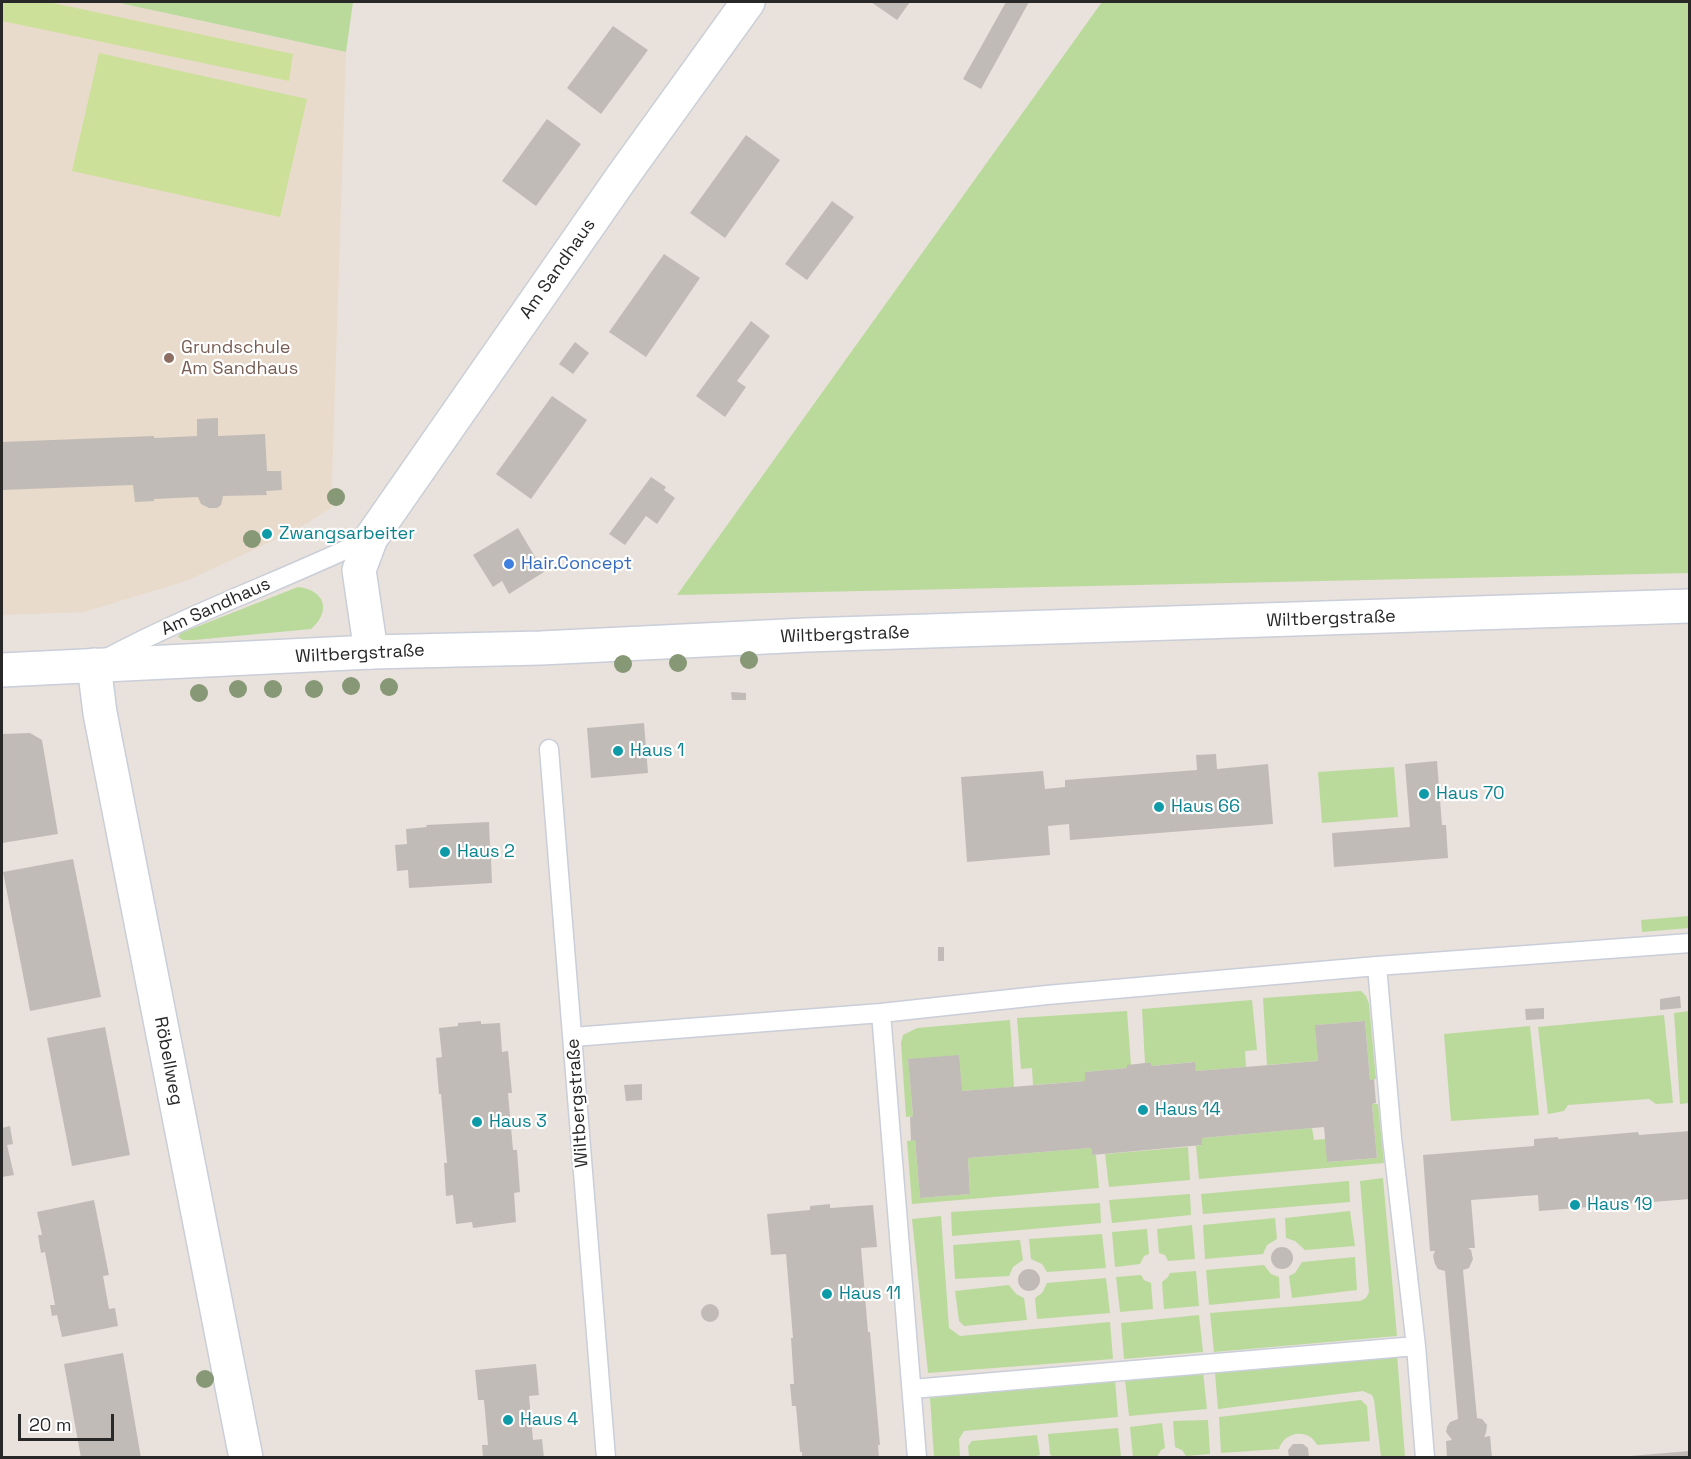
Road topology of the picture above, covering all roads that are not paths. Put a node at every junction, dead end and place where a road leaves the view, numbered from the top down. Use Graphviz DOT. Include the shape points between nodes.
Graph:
graph roads {
  1 [pos="748,2"];
  2 [pos="371,538"];
  3 [pos="1689,606"];
  4 [pos="370,652"];
  5 [pos="94,665"];
  6 [pos="2,670"];
  7 [pos="549,749"];
  8 [pos="1689,943"];
  9 [pos="1377,966"];
  10 [pos="882,1012"];
  11 [pos="573,1037"];
  12 [pos="1416,1346"];
  13 [pos="912,1389"];
  14 [pos="246,1458"];
  15 [pos="606,1458"];
  16 [pos="917,1458"];
  17 [pos="1425,1458"];
  1 -- 2 [label="main road, Am Sandhaus"];
  2 -- 4 [label="main road, Am Sandhaus" via="359,570"];
  2 -- 5 [label="lane, Am Sandhaus"];
  3 -- 4 [label="main road, Wiltbergstraße"];
  4 -- 5 [label="main road, Wiltbergstraße"];
  5 -- 6 [label="main road, Wiltbergstraße"];
  5 -- 14 [label="main road, Röbellweg" via="100,713"];
  7 -- 11 [label="lane, Wiltbergstraße"];
  8 -- 9 [label="lane"];
  9 -- 10 [label="lane"];
  9 -- 12 [label="lane"];
  10 -- 11 [label="lane"];
  10 -- 13 [label="lane"];
  11 -- 15 [label="lane, Wiltbergstraße"];
  12 -- 13 [label="lane"];
  12 -- 17 [label="lane"];
  13 -- 16 [label="lane"];
}
